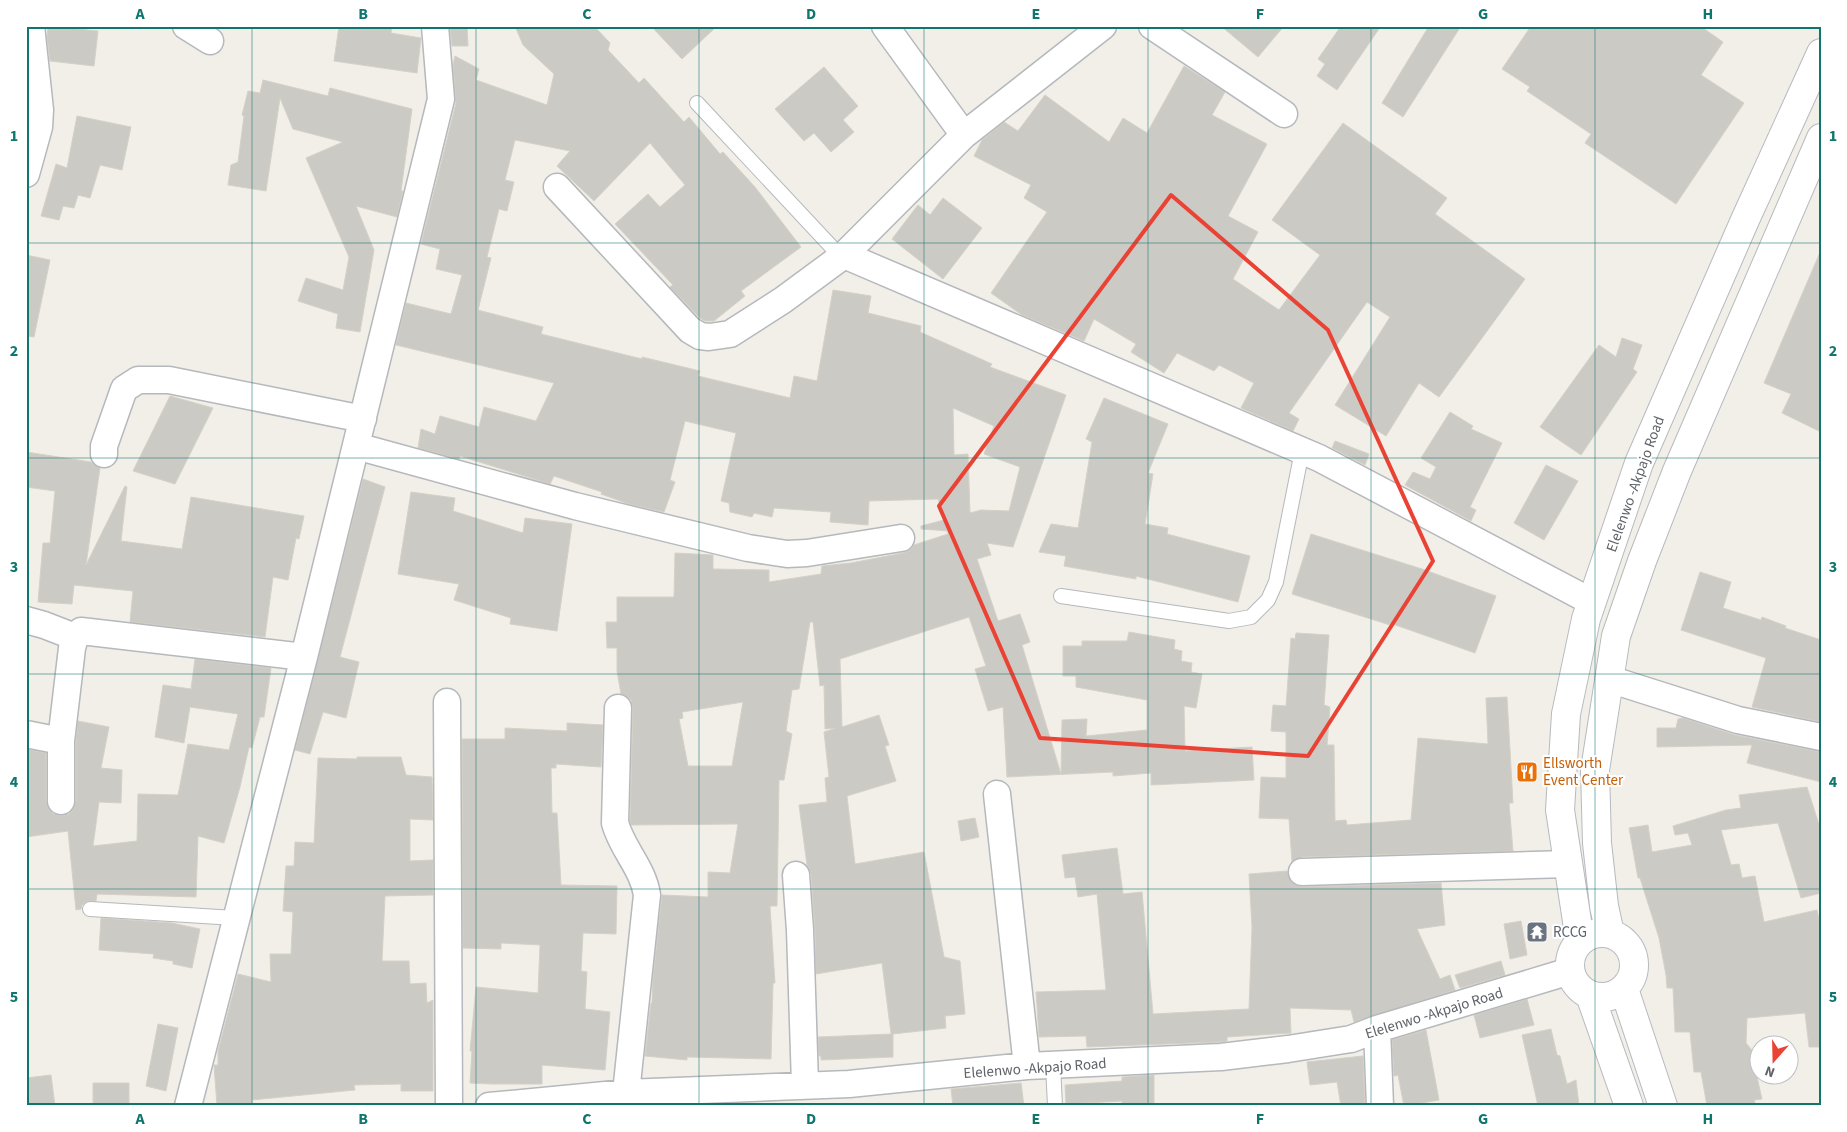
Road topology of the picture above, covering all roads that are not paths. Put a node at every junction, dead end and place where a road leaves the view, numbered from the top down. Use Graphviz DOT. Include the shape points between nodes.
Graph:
graph roads {
  1 [pos="31,26"];
  2 [pos="186,26"];
  3 [pos="435,26"];
  4 [pos="885,26"];
  5 [pos="1103,26"];
  6 [pos="1152,26"];
  7 [pos="210,41"];
  8 [pos="1821,53"];
  9 [pos="697,103"];
  10 [pos="1284,114"];
  11 [pos="964,135"];
  12 [pos="1821,138"];
  13 [pos="26,174"];
  14 [pos="557,187"];
  15 [pos="843,256"];
  16 [pos="363,420"];
  17 [pos="356,446"];
  18 [pos="1302,451"];
  19 [pos="104,454"];
  20 [pos="901,538"];
  21 [pos="1062,596"];
  22 [pos="1592,602"];
  23 [pos="26,620"];
  24 [pos="75,637"];
  25 [pos="304,657"];
  26 [pos="1609,679"];
  27 [pos="447,702"];
  28 [pos="618,708"];
  29 [pos="26,734"];
  30 [pos="1821,737"];
  31 [pos="61,741"];
  32 [pos="997,794"];
  33 [pos="61,801"];
  34 [pos="1568,864"];
  35 [pos="1302,872"];
  36 [pos="796,875"];
  37 [pos="90,909"];
  38 [pos="235,918"];
  39 [pos="1610,934"];
  40 [pos="1580,942"];
  41 [pos="1570,971"];
  42 [pos="1624,989"];
  43 [pos="1590,995"];
  44 [pos="1377,1029"];
  45 [pos="1054,1065"];
  46 [pos="1026,1066"];
  47 [pos="805,1084"];
  48 [pos="626,1093"];
  49 [pos="850,1095"];
  50 [pos="739,1097"];
  51 [pos="543,1103"];
  52 [pos="188,1106"];
  53 [pos="449,1106"];
  54 [pos="489,1106"];
  55 [pos="1055,1106"];
  56 [pos="1380,1106"];
  57 [pos="1628,1106"];
  58 [pos="1663,1106"];
  1 -- 13 [label="street" via="40,110 39,127"];
  2 -- 7 [label="street"];
  3 -- 16 [label="street" via="441,99"];
  4 -- 11 [label="street"];
  5 -- 11 [label="street"];
  6 -- 10 [label="street"];
  8 -- 22 [label="main road, Elelenwo -Akpajo Road" via="1639,463"];
  9 -- 15 [label="lane"];
  11 -- 15 [label="street"];
  12 -- 26 [label="main road" via="1677,471 1616,636"];
  14 -- 15 [label="street" via="690,330 700,336 730,334"];
  15 -- 18 [label="street"];
  16 -- 17 [label="street"];
  16 -- 19 [label="street" via="178,382 138,380 124,389"];
  17 -- 20 [label="street" via="575,506 748,548 787,554 807,553"];
  17 -- 25 [label="street"];
  18 -- 21 [label="lane" via="1276,582 1268,600 1251,616 1229,621"];
  18 -- 22 [label="street"];
  22 -- 34 [label="main road, Elelenwo -Akpajo Road" via="1566,714 1560,810"];
  23 -- 24 [label="street"];
  24 -- 25 [label="street" via="81,631"];
  24 -- 31 [label="street"];
  25 -- 38 [label="street"];
  26 -- 30 [label="street" via="1738,720"];
  26 -- 39 [label="main road" via="1595,770 1597,843"];
  27 -- 53 [label="street"];
  28 -- 48 [label="street" via="615,823 645,882 647,895"];
  29 -- 31 [label="street"];
  31 -- 33 [label="street"];
  32 -- 46 [label="street"];
  34 -- 35 [label="street"];
  34 -- 40 [label="main road, Elelenwo -Akpajo Road"];
  36 -- 47 [label="street"];
  37 -- 38 [label="lane"];
  38 -- 52 [label="street"];
  39 -- 40 [label="main road" via="1589,935"];
  39 -- 42 [label="main road" via="1628,945 1633,955 1634,976"];
  40 -- 41 [label="main road" via="1573,950"];
  41 -- 43 [label="main road" via="1577,986"];
  41 -- 44 [label="street, Elelenwo -Akpajo Road"];
  42 -- 43 [label="main road" via="1611,997"];
  42 -- 58 [label="main road"];
  43 -- 57 [label="main road"];
  44 -- 45 [label="street, Elelenwo -Akpajo Road" via="1351,1040 1221,1057"];
  44 -- 56 [label="street"];
  45 -- 46 [label="street, Elelenwo -Akpajo Road"];
  45 -- 55 [label="lane"];
  46 -- 49 [label="street, Elelenwo -Akpajo Road"];
  47 -- 49 [label="street, Elelenwo -Akpajo Road"];
  47 -- 50 [label="street, Elelenwo -Akpajo Road"];
  48 -- 50 [label="street, Elelenwo -Akpajo Road"];
  48 -- 51 [label="street, Elelenwo -Akpajo Road"];
  51 -- 54 [label="street, Elelenwo -Akpajo Road"];
}
